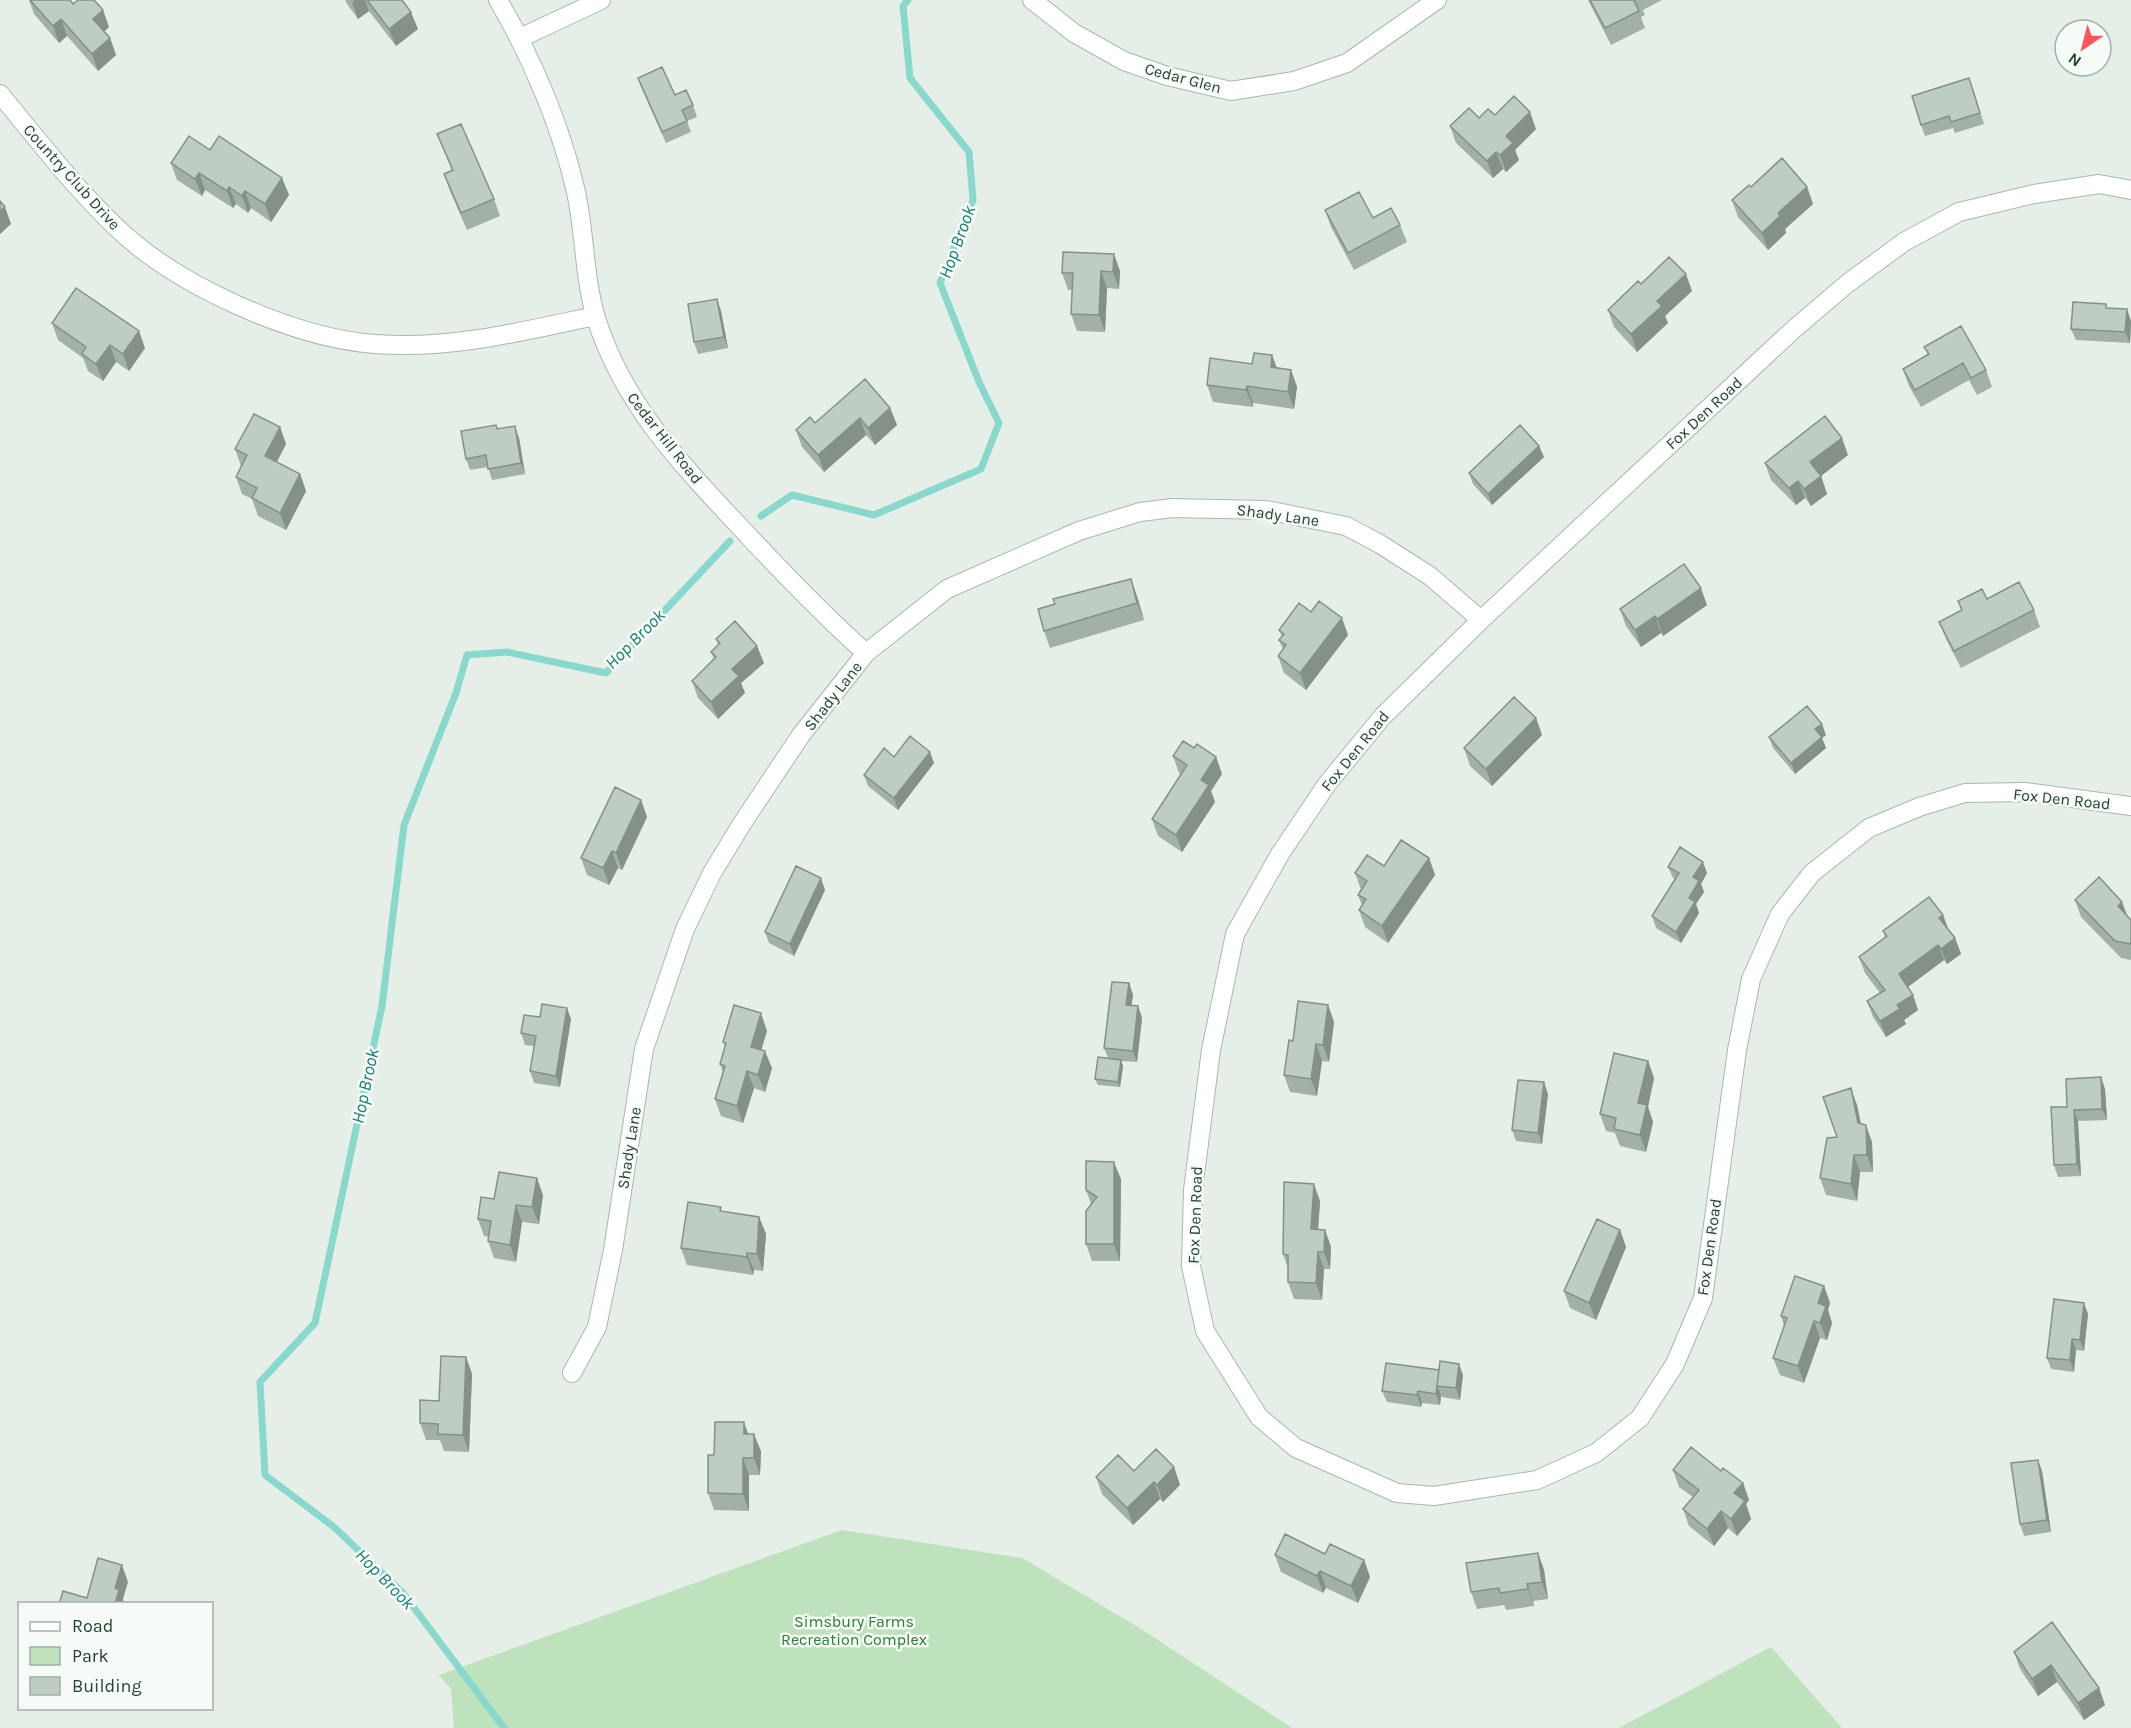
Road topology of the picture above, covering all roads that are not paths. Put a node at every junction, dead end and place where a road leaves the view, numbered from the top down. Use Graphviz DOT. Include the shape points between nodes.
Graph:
graph roads {
  1 [pos="498,0"];
  2 [pos="601,0"];
  3 [pos="1032,0"];
  4 [pos="1437,0"];
  5 [pos="520,38"];
  6 [pos="0,94"];
  7 [pos="2131,190"];
  8 [pos="595,316"];
  9 [pos="1481,620"];
  10 [pos="866,654"];
  11 [pos="2131,806"];
  12 [pos="572,1373"];
  1 -- 5 [label="street, Cedar Hill Road"];
  2 -- 5 [label="street"];
  3 -- 4 [label="street, Cedar Glen" via="1074,33 1124,61 1231,91 1294,81 1347,63"];
  5 -- 8 [label="street, Cedar Hill Road" via="560,138 576,193"];
  6 -- 8 [label="street, Country Club Drive" via="118,230 168,267 222,298 268,318 374,344 445,343"];
  7 -- 9 [label="street, Fox Den Road" via="2099,184 2034,194 1959,212 1904,242 1794,329"];
  8 -- 10 [label="street, Cedar Hill Road" via="633,402 671,452"];
  9 -- 10 [label="street, Shady Lane" via="1430,576 1346,526 1266,510 1173,508 1140,512 1079,531 947,589"];
  9 -- 11 [label="street, Fox Den Road" via="1383,716 1327,784 1280,854 1235,934 1211,1050 1193,1190 1191,1266 1205,1331 1259,1417 1296,1448 1397,1493 1434,1496 1537,1480 1596,1453 1640,1418 1676,1364 1703,1298 1737,1050 1751,979 1780,914 1812,873 1869,828 1965,793 2025,792"];
  10 -- 12 [label="street, Shady Lane" via="801,735 743,822 685,929 644,1049 597,1327"];
}
